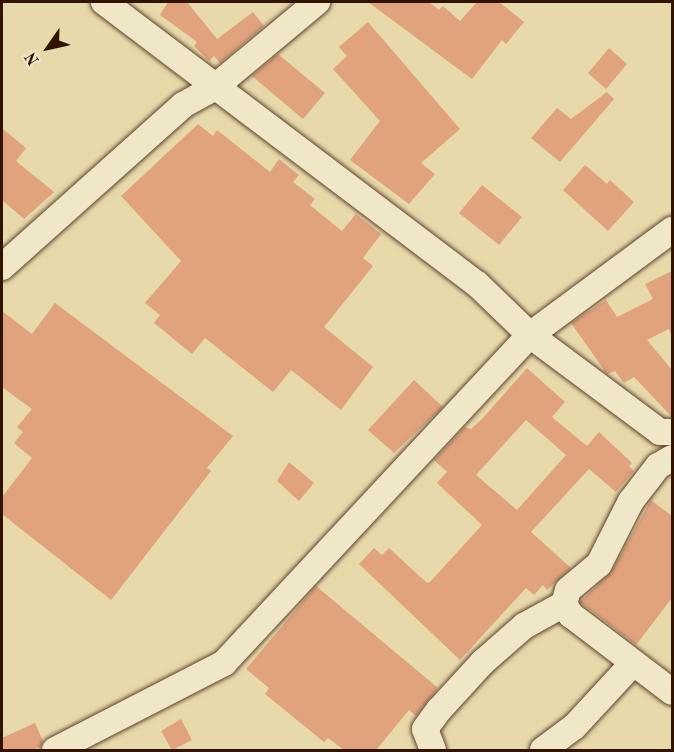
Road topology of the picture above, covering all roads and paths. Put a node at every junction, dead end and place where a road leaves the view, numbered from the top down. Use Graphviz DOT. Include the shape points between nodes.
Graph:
graph roads {
  1 [pos="104,2"];
  2 [pos="317,2"];
  3 [pos="215,87"];
  4 [pos="672,230"];
  5 [pos="2,267"];
  6 [pos="530,335"];
  7 [pos="668,436"];
  8 [pos="672,458"];
  9 [pos="564,604"];
  10 [pos="633,663"];
  11 [pos="672,692"];
  12 [pos="55,750"];
  13 [pos="433,750"];
  14 [pos="543,750"];
  1 -- 3 [label="street"];
  2 -- 3 [label="street"];
  3 -- 5 [label="street" via="183,105"];
  3 -- 6 [label="street" via="477,284"];
  4 -- 6 [label="street"];
  6 -- 7 [label="street"];
  6 -- 12 [label="street" via="224,663"];
  8 -- 9 [label="street" via="657,466 631,501 599,564 568,590"];
  9 -- 10 [label="street" via="571,615"];
  9 -- 13 [label="street" via="524,626 483,662 439,710 424,729"];
  10 -- 11 [label="street"];
  10 -- 14 [label="street" via="574,727"];
}
